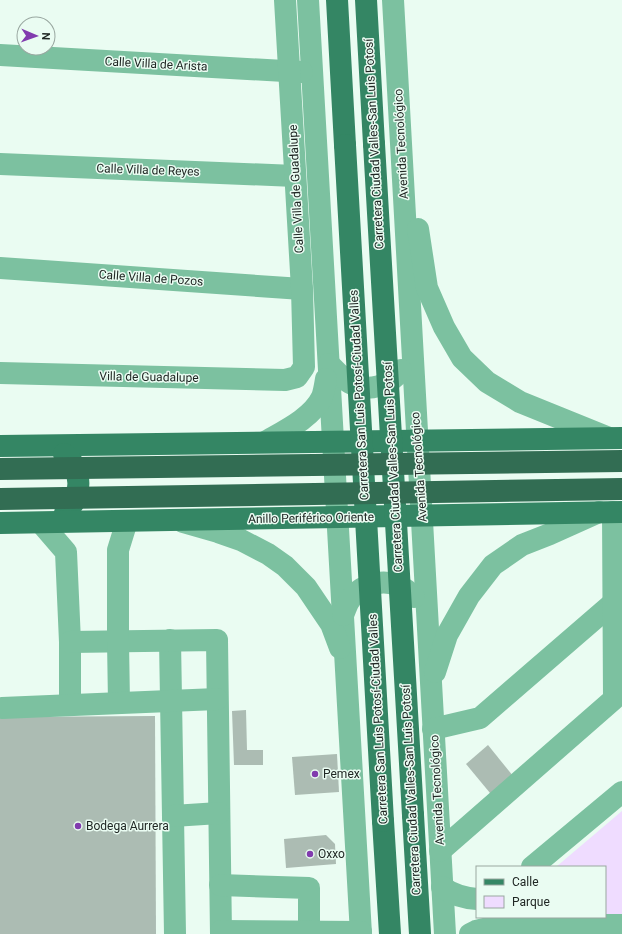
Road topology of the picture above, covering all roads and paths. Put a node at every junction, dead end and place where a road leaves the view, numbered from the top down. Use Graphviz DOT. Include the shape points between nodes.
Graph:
graph roads {
  1 [pos="285,0"];
  2 [pos="308,0"];
  3 [pos="337,0"];
  4 [pos="366,0"];
  5 [pos="393,0"];
  6 [pos="0,55"];
  7 [pos="289,71"];
  8 [pos="312,72"];
  9 [pos="401,146"];
  10 [pos="0,164"];
  11 [pos="296,176"];
  12 [pos="0,268"];
  13 [pos="302,289"];
  14 [pos="412,352"];
  15 [pos="329,364"];
  16 [pos="0,373"];
  17 [pos="297,377"];
  18 [pos="616,438"];
  19 [pos="417,440"];
  20 [pos="266,442"];
  21 [pos="333,442"];
  22 [pos="0,446"];
  23 [pos="38,446"];
  24 [pos="622,461"];
  25 [pos="0,469"];
  26 [pos="622,489"];
  27 [pos="0,499"];
  28 [pos="612,512"];
  29 [pos="422,516"];
  30 [pos="338,517"];
  31 [pos="176,520"];
  32 [pos="127,521"];
  33 [pos="0,523"];
  34 [pos="40,523"];
  35 [pos="613,603"];
  36 [pos="427,612"];
  37 [pos="343,615"];
  38 [pos="170,640"];
  39 [pos="118,641"];
  40 [pos="70,642"];
  41 [pos="346,662"];
  42 [pos="431,687"];
  43 [pos="218,699"];
  44 [pos="171,701"];
  45 [pos="120,703"];
  46 [pos="70,705"];
  47 [pos="2,708"];
  48 [pos="434,729"];
  49 [pos="622,792"];
  50 [pos="219,813"];
  51 [pos="173,816"];
  52 [pos="440,851"];
  53 [pos="533,866"];
  54 [pos="220,885"];
  55 [pos="442,888"];
  56 [pos="473,899"];
  57 [pos="498,921"];
  58 [pos="622,925"];
  59 [pos="309,932"];
  60 [pos="221,933"];
  61 [pos="361,933"];
  62 [pos="175,934"];
  63 [pos="390,934"];
  64 [pos="420,934"];
  65 [pos="445,934"];
  66 [pos="470,934"];
  1 -- 7 [label="street, Calle Villa de Guadalupe"];
  2 -- 8 [label="street"];
  3 -- 63 [label="main road, Carretera San Luis Potosí-Ciudad Valles, bridge"];
  4 -- 64 [label="main road, Carretera Ciudad Valles-San Luis Potosí, bridge"];
  5 -- 9 [label="street, Avenida Tecnológico"];
  6 -- 7 [label="street, Calle Villa de Arista"];
  7 -- 8 [label="street, Calle Villa de Arista"];
  7 -- 11 [label="street, Calle Villa de Guadalupe"];
  8 -- 15 [label="street"];
  9 -- 14 [label="street, Avenida Tecnológico"];
  9 -- 18 [label="street" via="414,205 427,288 444,327 462,358 488,382 520,402"];
  10 -- 11 [label="street, Calle Villa de Reyes"];
  11 -- 13 [label="street, Calle Villa de Guadalupe"];
  12 -- 13 [label="street, Calle Villa de Pozos"];
  13 -- 17 [label="street, Calle Villa de Guadalupe" via="304,367"];
  14 -- 15 [label="street" via="397,376 387,384 375,387 362,387 350,383"];
  14 -- 19 [label="street, Avenida Tecnológico"];
  15 -- 20 [label="street" via="322,397 317,405 296,424"];
  15 -- 21 [label="street"];
  16 -- 17 [label="street, Villa de Guadalupe" via="285,380"];
  18 -- 19 [label="main road"];
  19 -- 21 [label="main road"];
  19 -- 29 [label="street, Avenida Tecnológico"];
  20 -- 21 [label="main road"];
  20 -- 23 [label="main road"];
  21 -- 30 [label="street"];
  22 -- 23 [label="main road"];
  23 -- 34 [label="main road" via="59,451 68,458 75,467 79,489 76,500 61,517"];
  24 -- 25 [label="highway, bridge"];
  26 -- 27 [label="highway, Anillo Periférico Oriente, bridge"];
  28 -- 29 [label="main road, Anillo Periférico Oriente"];
  28 -- 35 [label="street"];
  28 -- 42 [label="street" via="522,545 493,565 468,596 446,635"];
  29 -- 30 [label="main road, Anillo Periférico Oriente"];
  29 -- 36 [label="street, Avenida Tecnológico"];
  30 -- 31 [label="main road, Anillo Periférico Oriente"];
  30 -- 37 [label="street"];
  31 -- 32 [label="main road, Anillo Periférico Oriente"];
  31 -- 41 [label="street" via="241,540 285,566 306,587 331,624"];
  32 -- 34 [label="main road, Anillo Periférico Oriente"];
  32 -- 39 [label="street" via="118,550"];
  33 -- 34 [label="main road, Anillo Periférico Oriente"];
  34 -- 40 [label="street" via="66,552"];
  35 -- 48 [label="street" via="480,718"];
  35 -- 52 [label="street" via="614,699"];
  36 -- 37 [label="street" via="407,590 395,584 382,582 368,585 357,592 348,602"];
  36 -- 42 [label="street, Avenida Tecnológico"];
  37 -- 41 [label="street"];
  38 -- 39 [label="street"];
  38 -- 43 [label="street" via="217,640"];
  38 -- 44 [label="street"];
  39 -- 40 [label="street"];
  39 -- 45 [label="street"];
  40 -- 46 [label="street"];
  41 -- 61 [label="street"];
  42 -- 48 [label="street, Avenida Tecnológico"];
  43 -- 44 [label="street"];
  43 -- 50 [label="street"];
  44 -- 45 [label="street"];
  44 -- 51 [label="street"];
  45 -- 46 [label="street"];
  46 -- 47 [label="street"];
  48 -- 52 [label="street, Avenida Tecnológico"];
  49 -- 53 [label="street"];
  50 -- 51 [label="street"];
  50 -- 54 [label="street"];
  51 -- 62 [label="street"];
  52 -- 55 [label="street, Avenida Tecnológico"];
  54 -- 59 [label="street" via="309,888"];
  54 -- 60 [label="street"];
  55 -- 56 [label="street" via="452,894"];
  55 -- 65 [label="street, Avenida Tecnológico"];
  56 -- 66 [label="street"];
  57 -- 58 [label="street"];
  57 -- 66 [label="street"];
  59 -- 60 [label="street"];
  59 -- 61 [label="street"];
}
